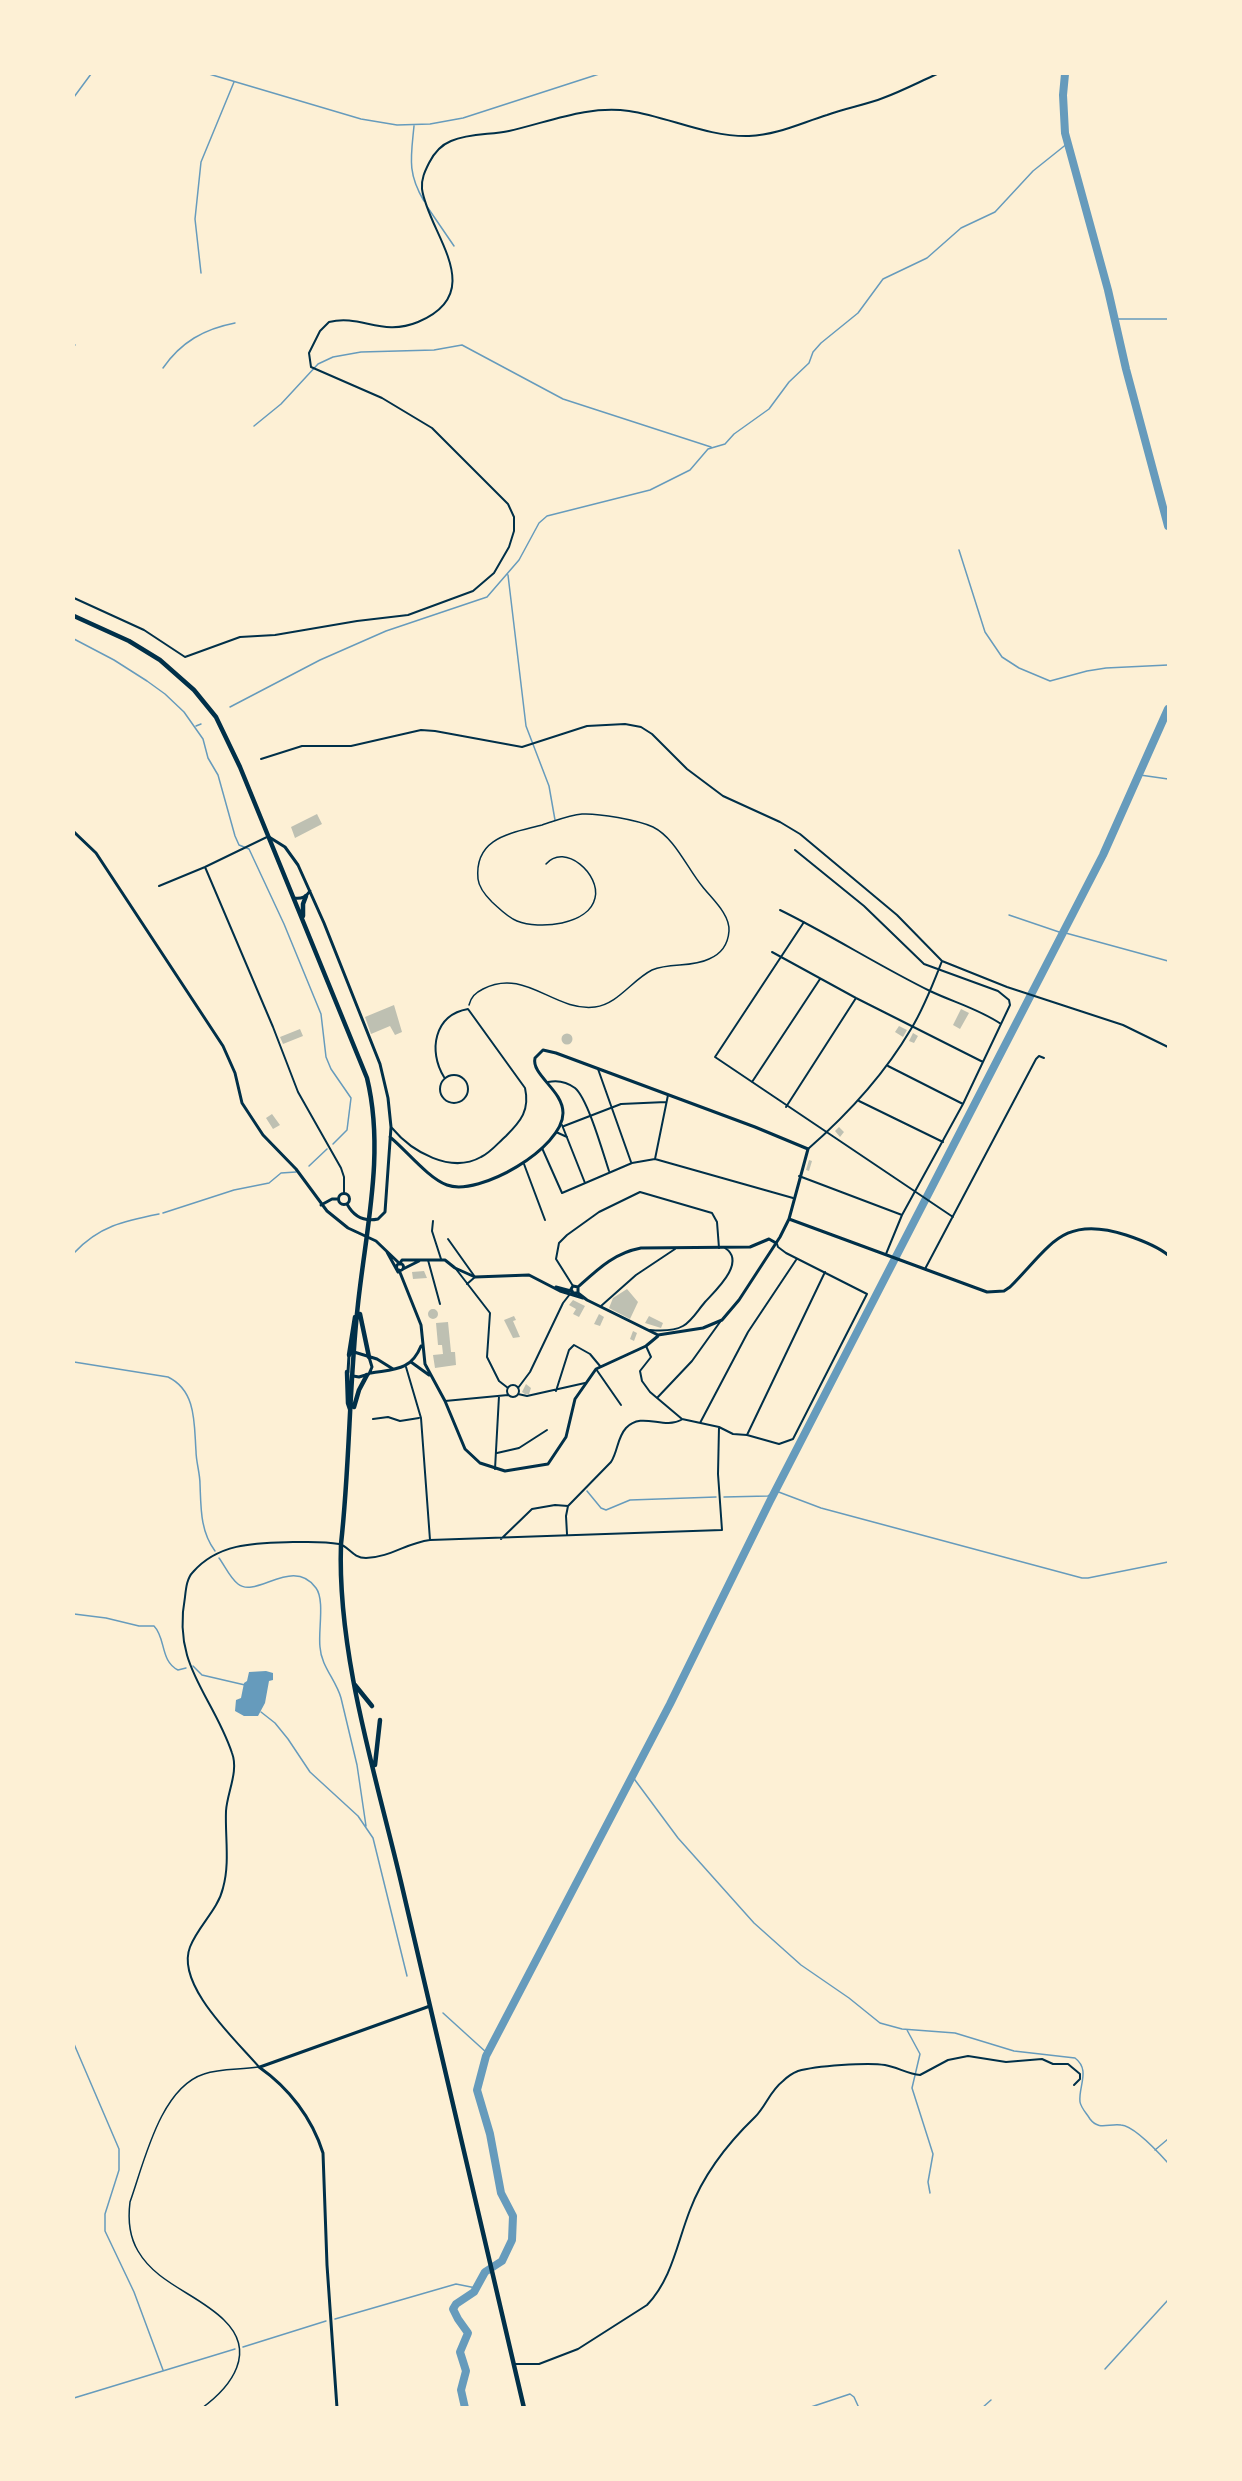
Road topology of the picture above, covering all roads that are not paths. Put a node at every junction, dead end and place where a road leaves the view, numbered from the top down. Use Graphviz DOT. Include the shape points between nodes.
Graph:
graph roads {
  1 [pos="937,74"];
  2 [pos="74,598"];
  3 [pos="74,616"];
  4 [pos="261,759"];
  5 [pos="74,832"];
  6 [pos="269,836"];
  7 [pos="795,850"];
  8 [pos="205,867"];
  9 [pos="159,886"];
  10 [pos="310,890"];
  11 [pos="306,896"];
  12 [pos="294,898"];
  13 [pos="780,910"];
  14 [pos="303,919"];
  15 [pos="804,922"];
  16 [pos="772,952"];
  17 [pos="780,957"];
  18 [pos="942,961"];
  19 [pos="939,969"];
  20 [pos="820,979"];
  21 [pos="930,991"];
  22 [pos="856,998"];
  23 [pos="1001,1024"];
  24 [pos="912,1028"];
  25 [pos="1168,1047"];
  26 [pos="1044,1058"];
  27 [pos="982,1062"];
  28 [pos="888,1066"];
  29 [pos="598,1069"];
  30 [pos="444,1077"];
  31 [pos="548,1082"];
  32 [pos="752,1082"];
  33 [pos="668,1095"];
  34 [pos="858,1101"];
  35 [pos="666,1102"];
  36 [pos="963,1104"];
  37 [pos="786,1107"];
  38 [pos="612,1108"];
  39 [pos="590,1115"];
  40 [pos="563,1125"];
  41 [pos="391,1127"];
  42 [pos="556,1132"];
  43 [pos="826,1133"];
  44 [pos="390,1137"];
  45 [pos="569,1138"];
  46 [pos="943,1142"];
  47 [pos="542,1148"];
  48 [pos="808,1149"];
  49 [pos="655,1159"];
  50 [pos="632,1163"];
  51 [pos="524,1164"];
  52 [pos="609,1172"];
  53 [pos="799,1176"];
  54 [pos="585,1183"];
  55 [pos="915,1192"];
  56 [pos="344,1193"];
  57 [pos="794,1198"];
  58 [pos="338,1199"];
  59 [pos="347,1204"];
  60 [pos="321,1205"];
  61 [pos="902,1215"];
  62 [pos="953,1217"];
  63 [pos="789,1219"];
  64 [pos="545,1220"];
  65 [pos="433,1221"];
  66 [pos="448,1239"];
  67 [pos="777,1243"];
  68 [pos="719,1248"];
  69 [pos="725,1248"];
  70 [pos="675,1249"];
  71 [pos="386,1250"];
  72 [pos="886,1254"];
  73 [pos="1168,1255"];
  74 [pos="441,1259"];
  75 [pos="797,1259"];
  76 [pos="425,1260"];
  77 [pos="393,1263"];
  78 [pos="400,1268"];
  79 [pos="455,1268"];
  80 [pos="925,1269"];
  81 [pos="825,1272"];
  82 [pos="475,1277"];
  83 [pos="467,1284"];
  84 [pos="405,1286"];
  85 [pos="578,1287"];
  86 [pos="572,1291"];
  87 [pos="578,1293"];
  88 [pos="587,1300"];
  89 [pos="358,1302"];
  90 [pos="440,1304"];
  91 [pos="601,1306"];
  92 [pos="722,1320"];
  93 [pos="639,1327"];
  94 [pos="661,1331"];
  95 [pos="658,1335"];
  96 [pos="423,1341"];
  97 [pos="646,1346"];
  98 [pos="355,1352"];
  99 [pos="349,1354"];
  100 [pos="369,1357"];
  101 [pos="411,1362"];
  102 [pos="406,1367"];
  103 [pos="598,1367"];
  104 [pos="393,1369"];
  105 [pos="347,1372"];
  106 [pos="368,1374"];
  107 [pos="354,1376"];
  108 [pos="433,1382"];
  109 [pos="585,1383"];
  110 [pos="508,1388"];
  111 [pos="518,1388"];
  112 [pos="556,1391"];
  113 [pos="518,1394"];
  114 [pos="508,1395"];
  115 [pos="500,1396"];
  116 [pos="657,1398"];
  117 [pos="445,1401"];
  118 [pos="621,1405"];
  119 [pos="351,1412"];
  120 [pos="421,1418"];
  121 [pos="373,1419"];
  122 [pos="682,1419"];
  123 [pos="700,1423"];
  124 [pos="719,1427"];
  125 [pos="547,1430"];
  126 [pos="747,1435"];
  127 [pos="497,1453"];
  128 [pos="495,1468"];
  129 [pos="568,1506"];
  130 [pos="567,1534"];
  131 [pos="501,1539"];
  132 [pos="430,1540"];
  133 [pos="341,1544"];
  134 [pos="355,1685"];
  135 [pos="372,1706"];
  136 [pos="380,1720"];
  137 [pos="375,1774"];
  138 [pos="430,2006"];
  139 [pos="260,2067"];
  140 [pos="1074,2085"];
  141 [pos="514,2364"];
  142 [pos="202,2408"];
  143 [pos="337,2408"];
  144 [pos="524,2408"];
  1 -- 2 [label="street" via="882,98 767,134 726,135 647,114 604,109 461,138 436,151 425,171 422,190 449,257 452,285 446,300 424,319 396,329 349,321 329,322 320,331 309,359 318,372 354,384 432,428 508,504 514,517 509,547 494,573 473,591 408,615 240,637 185,657 144,630"];
  3 -- 6 [label="highway" via="152,654 199,695 227,738"];
  4 -- 18 [label="street" via="302,746 351,746 421,730 522,747 587,726 641,727 723,796 800,834 897,915"];
  5 -- 60 [label="street" via="96,854 223,1046 245,1108"];
  6 -- 8 [label="street"];
  6 -- 10 [label="street" via="294,857"];
  6 -- 12 [label="highway"];
  7 -- 19 [label="street" via="870,911 920,960"];
  8 -- 9 [label="street"];
  8 -- 56 [label="street" via="298,1092 341,1168"];
  10 -- 11 [label="street"];
  10 -- 41 [label="street" via="378,1058"];
  11 -- 12 [label="street"];
  11 -- 14 [label="highway"];
  12 -- 14 [label="highway"];
  13 -- 15 [label="street"];
  14 -- 89 [label="highway" via="362,1063 375,1120"];
  15 -- 17 [label="street"];
  15 -- 21 [label="street"];
  16 -- 17 [label="street"];
  17 -- 20 [label="street"];
  17 -- 32 [label="street" via="715,1057"];
  18 -- 19 [label="street"];
  18 -- 25 [label="street" via="1123,1025"];
  19 -- 21 [label="street"];
  19 -- 23 [label="street" via="1005,995 1010,1005"];
  20 -- 22 [label="street"];
  20 -- 32 [label="street"];
  21 -- 23 [label="street"];
  21 -- 24 [label="street"];
  22 -- 24 [label="street"];
  22 -- 37 [label="street"];
  23 -- 27 [label="street"];
  24 -- 27 [label="street"];
  24 -- 28 [label="street"];
  26 -- 62 [label="street" via="1036,1059"];
  27 -- 36 [label="street"];
  28 -- 34 [label="street"];
  28 -- 36 [label="street"];
  29 -- 31 [label="street" via="543,1050 534,1062"];
  29 -- 33 [label="street"];
  29 -- 38 [label="street"];
  30 -- 30 [label="street" via="439,1089 444,1099 455,1103 465,1098 466,1080 456,1074"];
  30 -- 41 [label="street" via="439,1068 436,1035 452,1014 468,1009 525,1089 524,1115 485,1156 461,1164 425,1154 400,1138"];
  31 -- 39 [label="street" via="559,1081 573,1087"];
  31 -- 40 [label="street" via="563,1105"];
  32 -- 37 [label="street"];
  33 -- 35 [label="street"];
  33 -- 48 [label="street"];
  34 -- 43 [label="street"];
  34 -- 46 [label="street"];
  35 -- 38 [label="street" via="627,1103"];
  35 -- 49 [label="street"];
  36 -- 46 [label="street"];
  37 -- 43 [label="street"];
  38 -- 39 [label="street"];
  38 -- 50 [label="street"];
  39 -- 40 [label="street"];
  39 -- 52 [label="street"];
  40 -- 42 [label="street"];
  40 -- 45 [label="street"];
  41 -- 44 [label="street"];
  42 -- 45 [label="street"];
  42 -- 47 [label="street"];
  43 -- 48 [label="street"];
  43 -- 55 [label="street"];
  44 -- 51 [label="street" via="450,1186 495,1178"];
  44 -- 59 [label="street" via="385,1212 378,1219 362,1219"];
  45 -- 54 [label="street"];
  46 -- 55 [label="street"];
  47 -- 51 [label="street"];
  47 -- 54 [label="street" via="562,1193"];
  48 -- 53 [label="street"];
  49 -- 50 [label="street"];
  49 -- 57 [label="street"];
  50 -- 52 [label="street"];
  51 -- 64 [label="street"];
  52 -- 54 [label="street"];
  53 -- 57 [label="street"];
  53 -- 61 [label="street"];
  55 -- 61 [label="street"];
  55 -- 62 [label="street"];
  56 -- 58 [label="street"];
  56 -- 59 [label="street" via="349,1197"];
  57 -- 63 [label="street"];
  58 -- 59 [label="street"];
  58 -- 60 [label="street"];
  60 -- 71 [label="street" via="340,1223"];
  61 -- 72 [label="street"];
  62 -- 80 [label="street"];
  63 -- 67 [label="street"];
  63 -- 72 [label="street"];
  65 -- 74 [label="street" via="432,1231"];
  66 -- 82 [label="street"];
  67 -- 69 [label="street" via="769,1239 757,1246"];
  67 -- 75 [label="street" via="780,1250"];
  67 -- 92 [label="street"];
  68 -- 69 [label="street"];
  68 -- 70 [label="street"];
  68 -- 86 [label="street" via="717,1222 712,1213 640,1192 599,1212 562,1240 556,1259"];
  69 -- 94 [label="street" via="732,1257 728,1276 685,1325"];
  70 -- 85 [label="street" via="642,1248 620,1253"];
  70 -- 91 [label="street" via="636,1275"];
  71 -- 77 [label="street"];
  71 -- 78 [label="street"];
  72 -- 80 [label="street"];
  73 -- 80 [label="street" via="1125,1234 1091,1228 1057,1238 1004,1290 987,1292"];
  74 -- 76 [label="street"];
  74 -- 79 [label="street"];
  75 -- 81 [label="street"];
  75 -- 123 [label="street" via="748,1332"];
  76 -- 78 [label="street"];
  76 -- 78 [label="street" via="402,1260"];
  76 -- 90 [label="street"];
  77 -- 78 [label="street"];
  77 -- 78 [label="street"];
  78 -- 84 [label="street"];
  78 -- 84 [label="street"];
  79 -- 82 [label="street"];
  79 -- 83 [label="street"];
  81 -- 126 [label="street"];
  81 -- 126 [label="street" via="867,1294 793,1439 779,1444"];
  82 -- 83 [label="street"];
  82 -- 86 [label="street" via="529,1275"];
  83 -- 110 [label="street" via="490,1313 488,1357 499,1381"];
  84 -- 96 [label="street" via="421,1324"];
  85 -- 86 [label="street"];
  85 -- 87 [label="street"];
  86 -- 87 [label="street"];
  86 -- 88 [label="street"];
  86 -- 111 [label="street"];
  87 -- 88 [label="street"];
  88 -- 91 [label="street"];
  89 -- 98 [label="highway"];
  89 -- 99 [label="highway"];
  89 -- 100 [label="highway"];
  91 -- 93 [label="street"];
  92 -- 95 [label="street" via="703,1328"];
  92 -- 116 [label="street" via="692,1361"];
  93 -- 94 [label="street"];
  93 -- 95 [label="street"];
  94 -- 95 [label="street"];
  95 -- 97 [label="street"];
  96 -- 101 [label="street"];
  96 -- 108 [label="street" via="425,1364"];
  97 -- 103 [label="street"];
  97 -- 116 [label="street" via="650,1360 639,1372"];
  98 -- 99 [label="street"];
  98 -- 100 [label="street"];
  98 -- 107 [label="highway"];
  99 -- 105 [label="street"];
  100 -- 104 [label="street"];
  100 -- 106 [label="street" via="372,1367"];
  101 -- 102 [label="street"];
  101 -- 108 [label="street"];
  102 -- 104 [label="street"];
  102 -- 120 [label="street"];
  103 -- 109 [label="street"];
  103 -- 112 [label="street" via="590,1354 574,1345"];
  103 -- 118 [label="street"];
  104 -- 106 [label="street"];
  105 -- 107 [label="street"];
  105 -- 119 [label="highway"];
  106 -- 107 [label="street"];
  106 -- 119 [label="highway"];
  107 -- 119 [label="highway"];
  108 -- 117 [label="street"];
  109 -- 112 [label="street"];
  109 -- 128 [label="street" via="574,1404 566,1437 551,1462 526,1469"];
  110 -- 111 [label="street"];
  110 -- 114 [label="street"];
  111 -- 113 [label="street"];
  112 -- 113 [label="street"];
  113 -- 114 [label="street"];
  114 -- 115 [label="street"];
  115 -- 117 [label="street"];
  115 -- 127 [label="street"];
  116 -- 122 [label="street"];
  117 -- 128 [label="street" via="465,1449 480,1463"];
  119 -- 133 [label="highway"];
  120 -- 121 [label="street"];
  120 -- 132 [label="street"];
  122 -- 123 [label="street"];
  122 -- 129 [label="street" via="671,1424 646,1420 630,1425 621,1435 611,1462"];
  123 -- 124 [label="street"];
  124 -- 126 [label="street"];
  124 -- 130 [label="street" via="722,1530"];
  125 -- 127 [label="street" via="519,1448"];
  127 -- 128 [label="street"];
  129 -- 130 [label="street"];
  129 -- 131 [label="street" via="532,1509"];
  130 -- 131 [label="street"];
  131 -- 132 [label="street"];
  132 -- 133 [label="street" via="411,1543 387,1556 365,1558 354,1556"];
  133 -- 134 [label="highway" via="342,1600"];
  133 -- 139 [label="street" via="254,1543 225,1550 190,1575 182,1614 189,1666 222,1728 234,1764 226,1807 224,1887 191,1943 189,1968 198,1995"];
  134 -- 135 [label="highway"];
  134 -- 137 [label="highway"];
  136 -- 137 [label="highway"];
  137 -- 138 [label="highway"];
  138 -- 139 [label="street"];
  138 -- 141 [label="highway"];
  139 -- 142 [label="lane" via="214,2072 191,2080 162,2113 130,2202 132,2235 147,2264 226,2321 238,2343 240,2360 234,2375"];
  139 -- 143 [label="street" via="292,2096 318,2136 323,2153"];
  140 -- 141 [label="street" via="1080,2074 1073,2067 1032,2058 1006,2062 959,2057 920,2075 875,2064 791,2074 734,2136 701,2183 668,2273 654,2297 578,2349 539,2364"];
  141 -- 144 [label="highway"];
}
